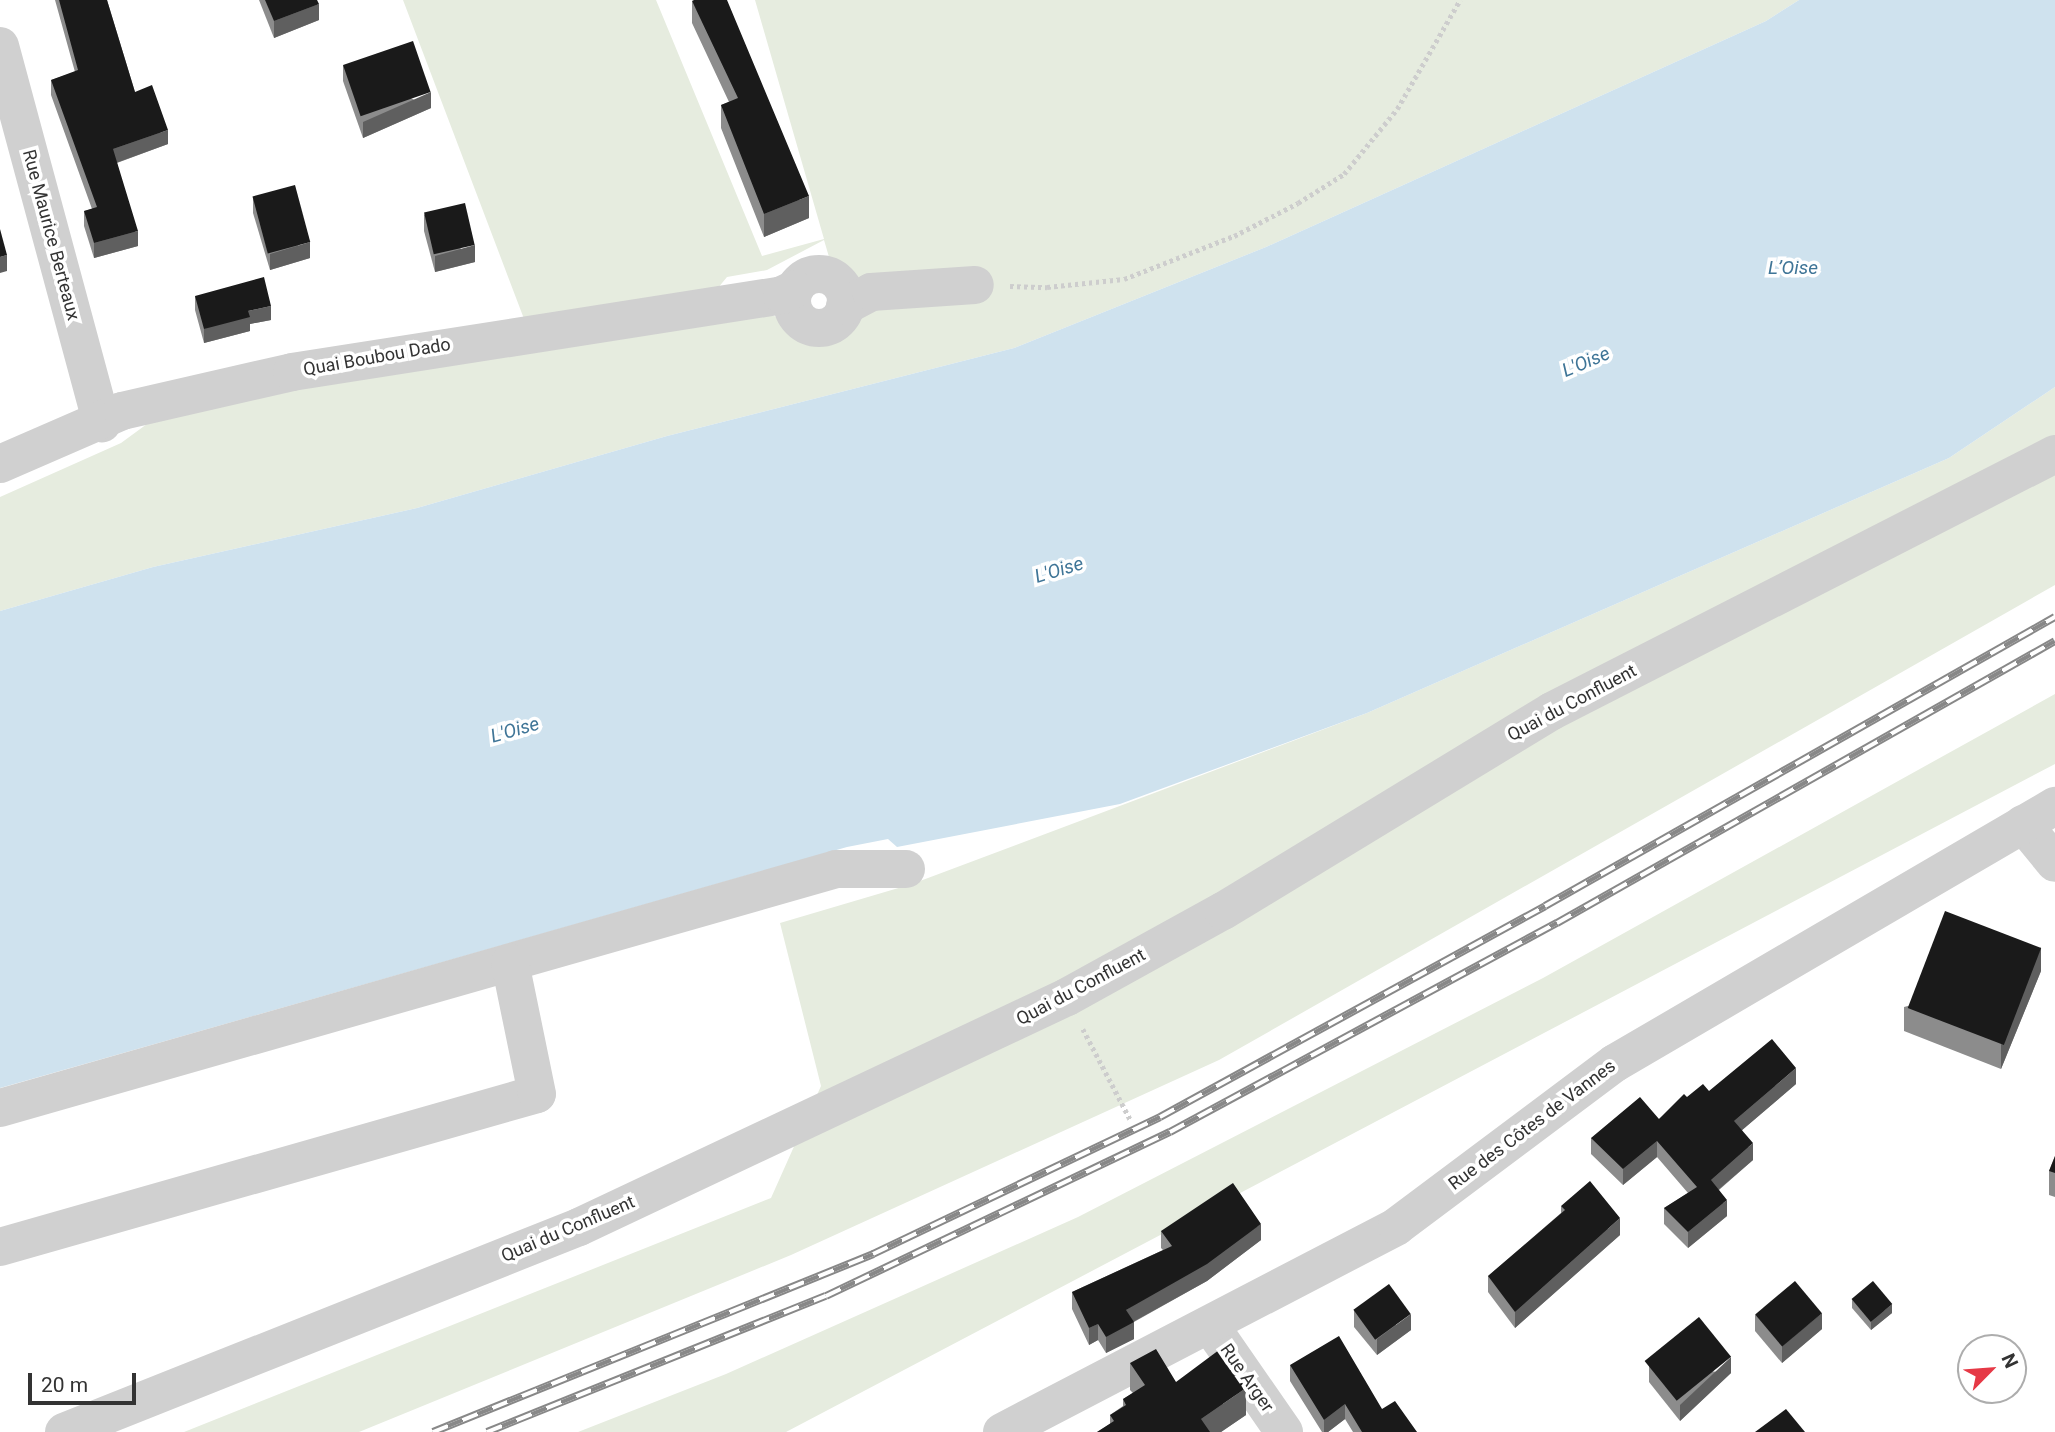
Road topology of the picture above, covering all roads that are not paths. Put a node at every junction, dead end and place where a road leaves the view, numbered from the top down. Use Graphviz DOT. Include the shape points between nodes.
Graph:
graph roads {
  1 [pos="0,46"];
  2 [pos="975,285"];
  3 [pos="102,423"];
  4 [pos="2055,454"];
  5 [pos="0,464"];
  6 [pos="2039,815"];
  7 [pos="2055,863"];
  8 [pos="906,869"];
  9 [pos="510,963"];
  10 [pos="0,1108"];
  11 [pos="0,1247"];
  12 [pos="1210,1325"];
  13 [pos="1022,1427"];
  14 [pos="64,1432"];
  15 [pos="1284,1432"];
  1 -- 3 [label="street, Rue Maurice Berteaux"];
  2 -- 3 [label="street, Quai Boubou Dado" via="851,294 813,275 785,299 292,372 122,411"];
  3 -- 5 [label="street, Quai Boubou Dado"];
  4 -- 14 [label="street, Quai du Confluent" via="1552,711 1223,911 1066,996 579,1227"];
  6 -- 7 [label="street"];
  6 -- 12 [label="street, Rue des Côtes de Vannes" via="1615,1062 1397,1226"];
  8 -- 9 [label="street" via="836,869"];
  9 -- 10 [label="street"];
  9 -- 11 [label="street" via="537,1094"];
  12 -- 13 [label="street, Rue des Côtes de Vannes"];
  12 -- 15 [label="street, Rue Arger"];
}
